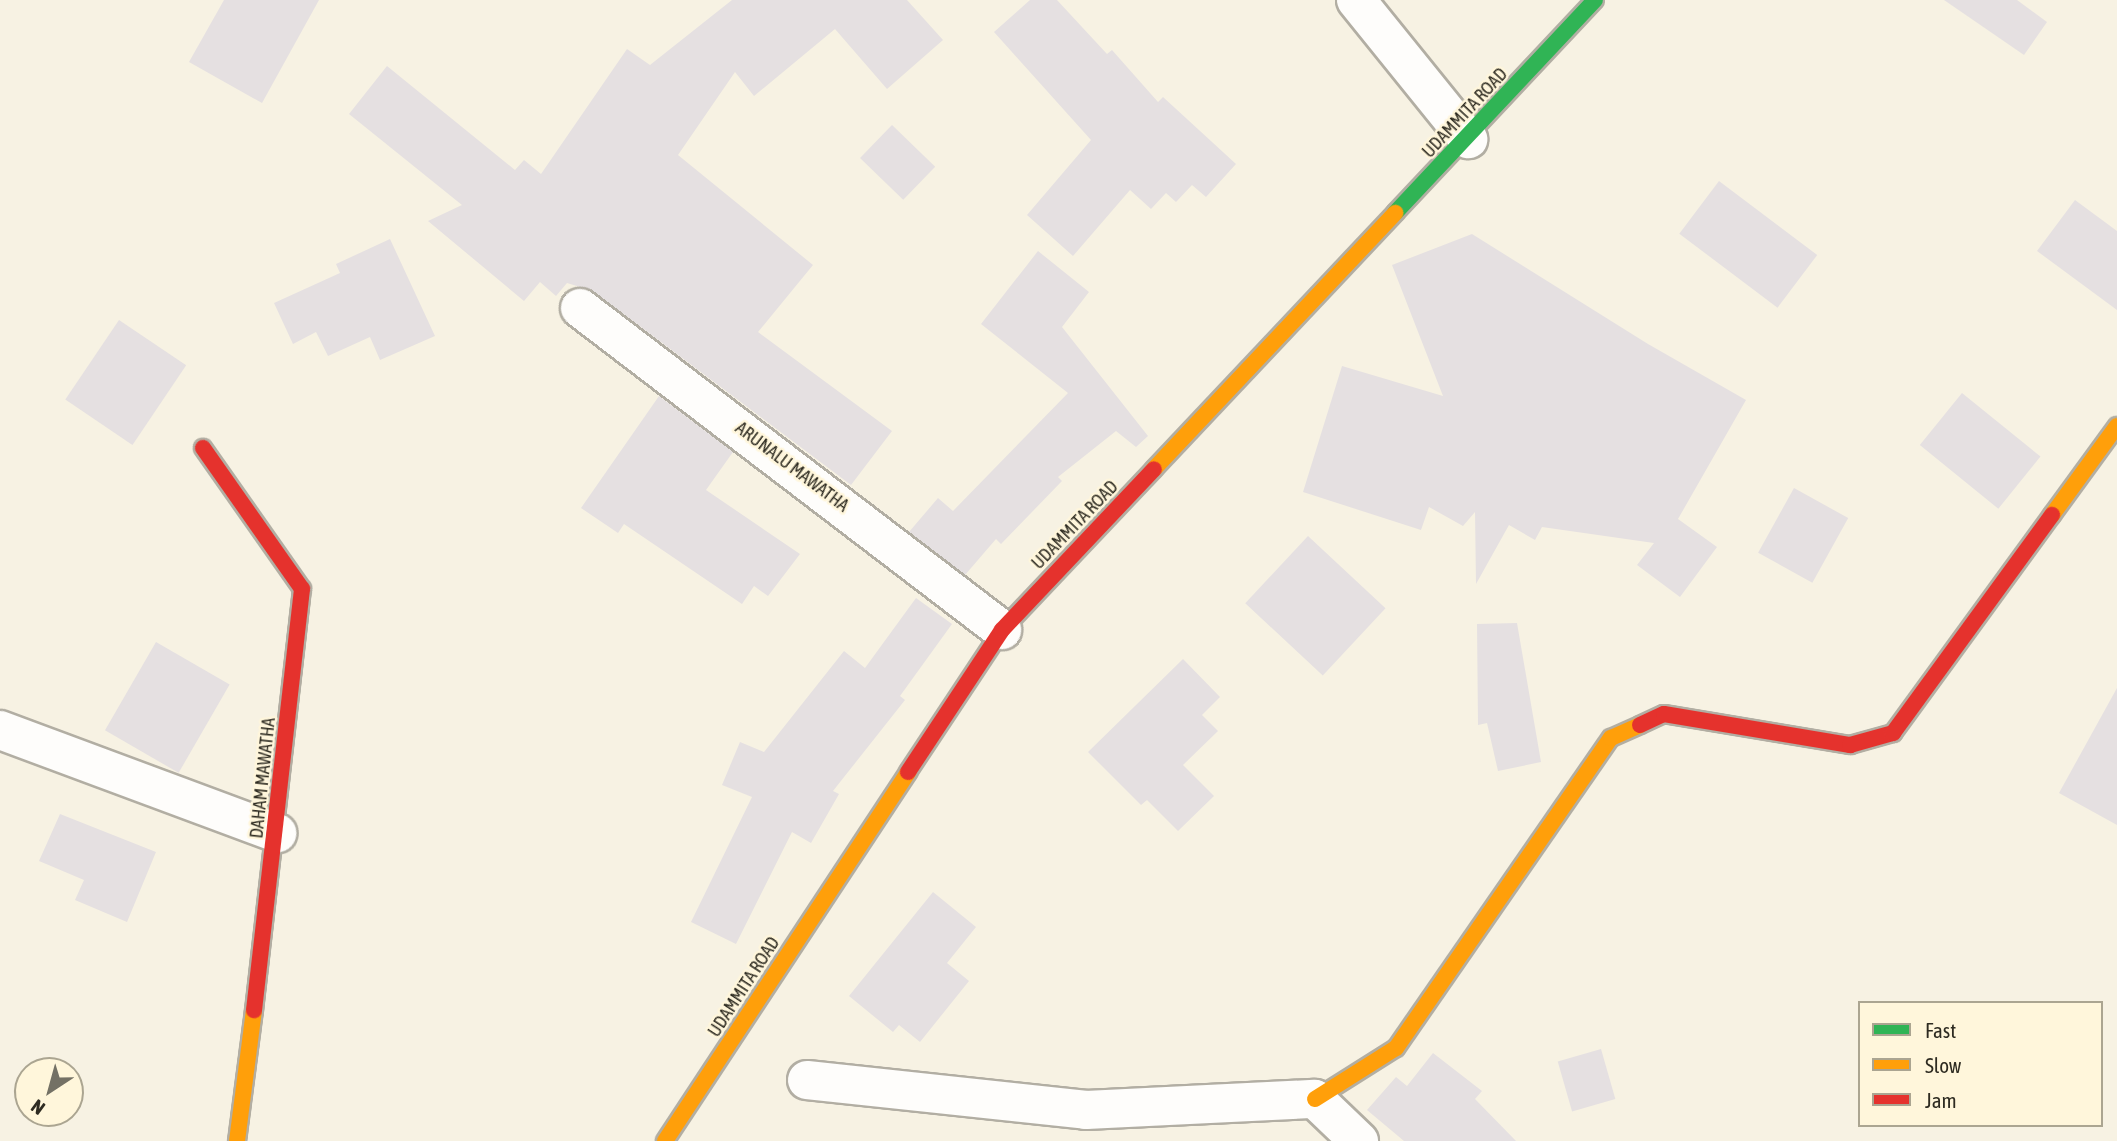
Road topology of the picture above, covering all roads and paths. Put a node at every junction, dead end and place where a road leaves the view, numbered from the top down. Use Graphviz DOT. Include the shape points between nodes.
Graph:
graph roads {
  1 [pos="1356,0"];
  2 [pos="1595,0"];
  3 [pos="1468,139"];
  4 [pos="580,307"];
  5 [pos="2117,426"];
  6 [pos="203,448"];
  7 [pos="1002,630"];
  8 [pos="0,730"];
  9 [pos="277,833"];
  10 [pos="807,1080"];
  11 [pos="1315,1099"];
  12 [pos="237,1141"];
  13 [pos="666,1141"];
  14 [pos="1359,1141"];
  1 -- 3 [label="street"];
  2 -- 3 [label="street, UDAMMITA ROAD"];
  3 -- 7 [label="street, UDAMMITA ROAD"];
  4 -- 7 [label="street, ARUNALU MAWATHA"];
  5 -- 11 [label="street" via="1893,733 1850,744 1664,714 1611,738 1396,1048"];
  6 -- 9 [label="street, DAHAM MAWATHA" via="302,589"];
  7 -- 13 [label="street, UDAMMITA ROAD"];
  8 -- 9 [label="street"];
  9 -- 12 [label="street, DAHAM MAWATHA"];
  10 -- 11 [label="street" via="1086,1110"];
  11 -- 14 [label="street"];
}
